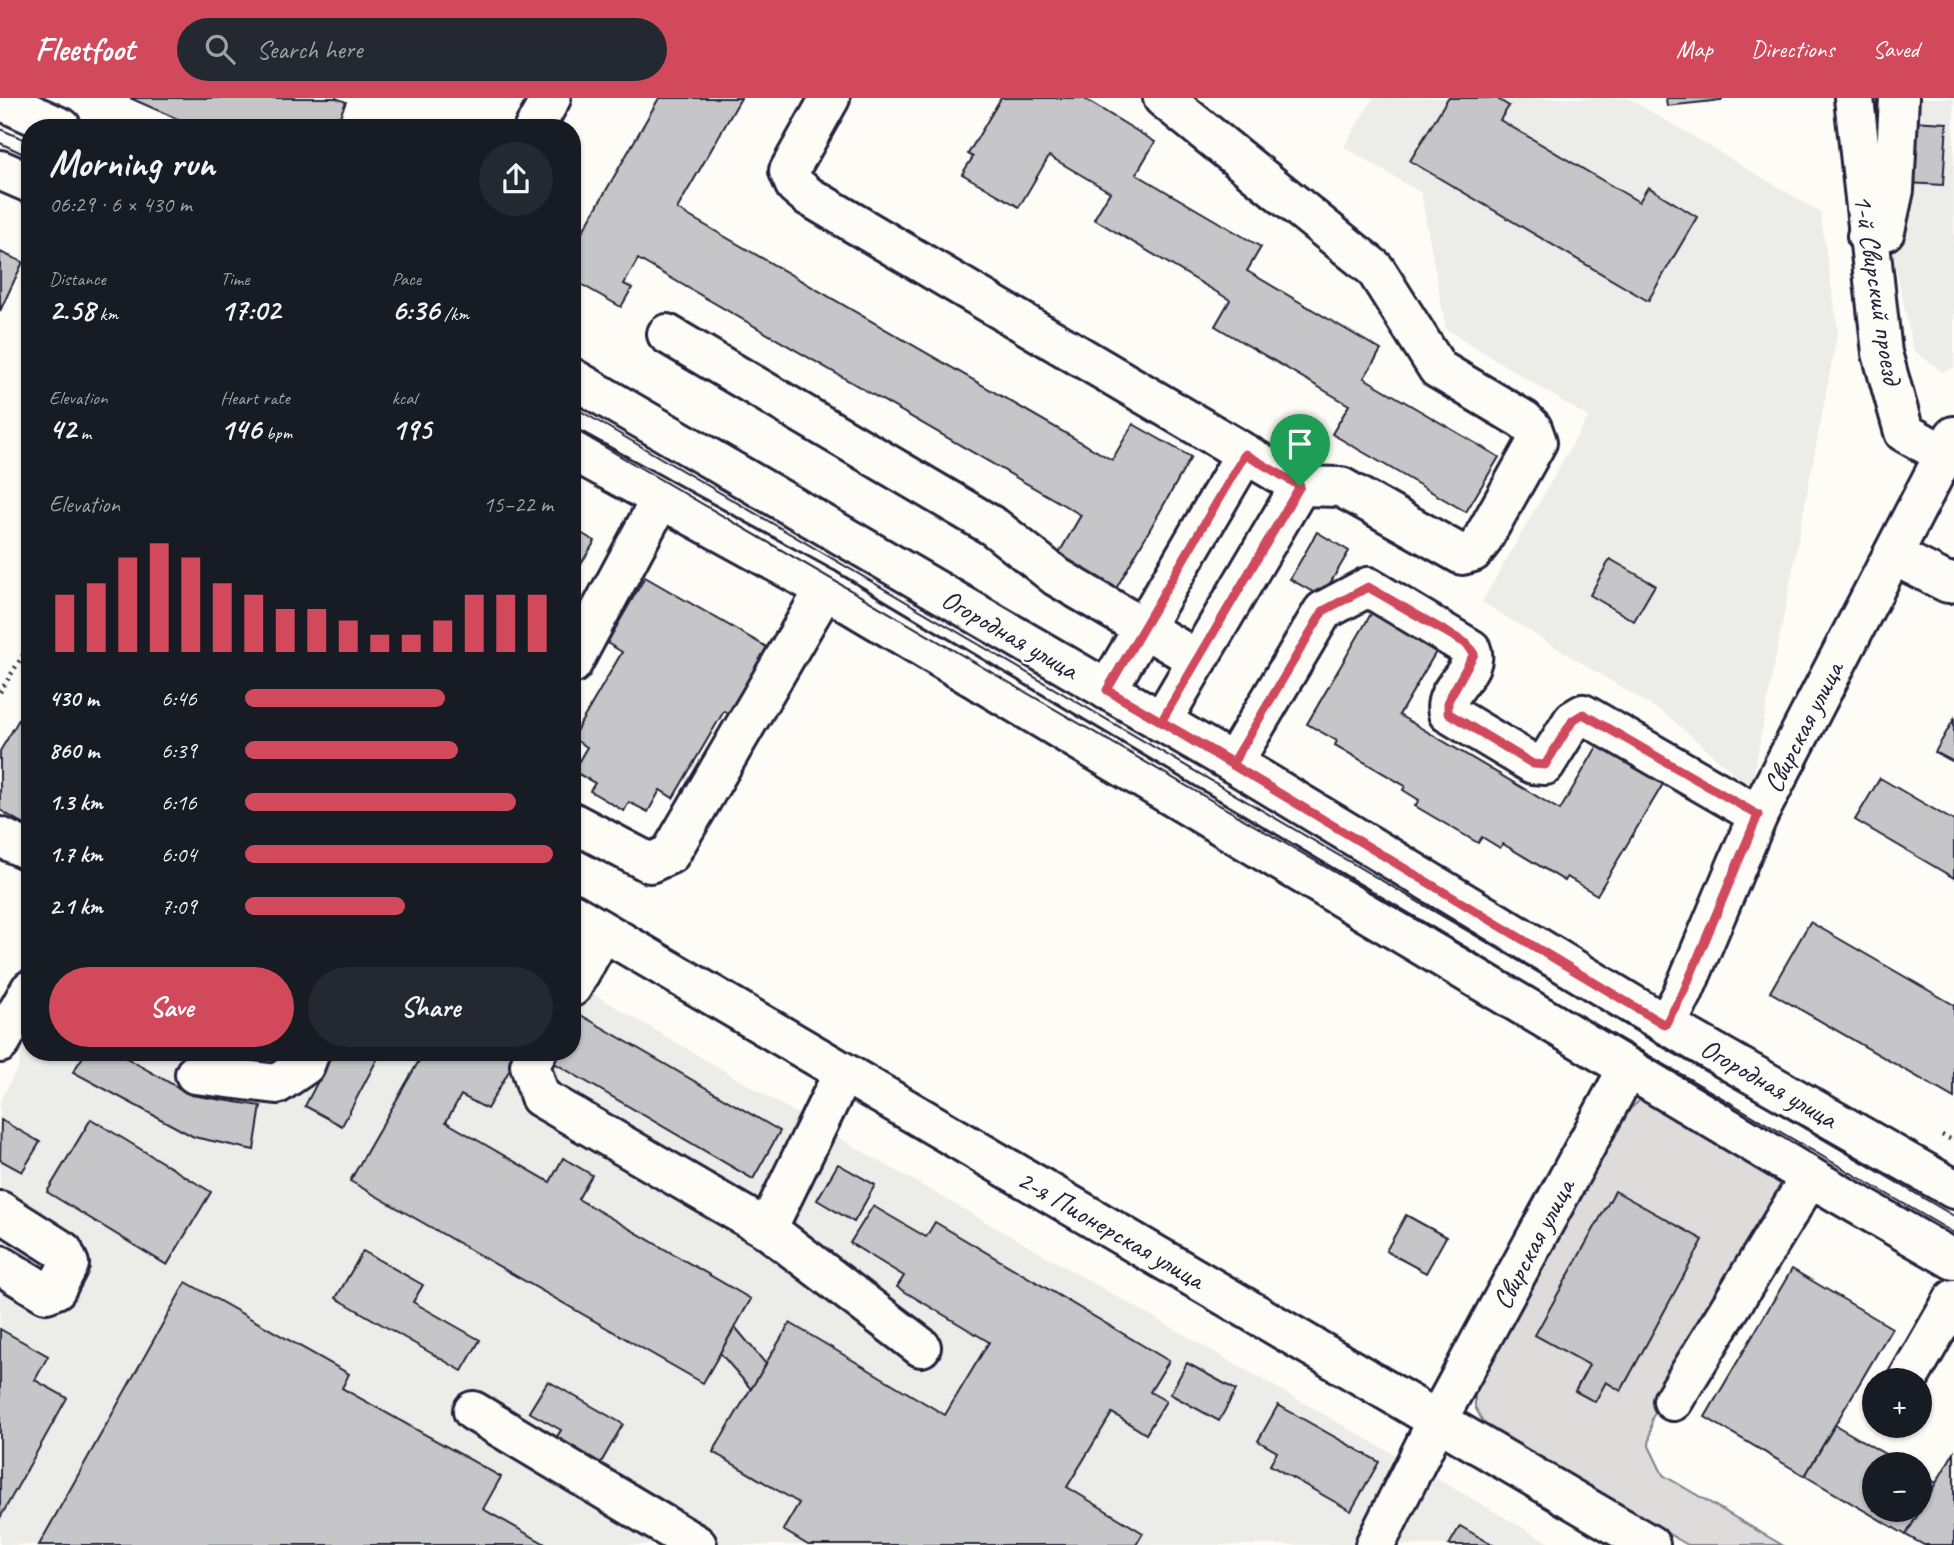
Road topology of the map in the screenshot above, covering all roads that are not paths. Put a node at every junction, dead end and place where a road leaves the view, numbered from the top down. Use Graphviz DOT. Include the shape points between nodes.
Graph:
graph roads {
  1 [pos="551,98"];
  2 [pos="830,98"];
  3 [pos="1163,98"];
  4 [pos="1854,98"];
  5 [pos="1899,98"];
  6 [pos="0,100"];
  7 [pos="42,119"];
  8 [pos="539,119"];
  9 [pos="0,170"];
  10 [pos="21,179"];
  11 [pos="1867,236"];
  12 [pos="667,334"];
  13 [pos="581,383"];
  14 [pos="1949,446"];
  15 [pos="1245,454"];
  16 [pos="581,455"];
  17 [pos="1300,486"];
  18 [pos="660,500"];
  19 [pos="1893,555"];
  20 [pos="1954,582"];
  21 [pos="825,589"];
  22 [pos="1143,629"];
  23 [pos="581,647"];
  24 [pos="1198,660"];
  25 [pos="1107,690"];
  26 [pos="1161,722"];
  27 [pos="1233,763"];
  28 [pos="1758,815"];
  29 [pos="581,827"];
  30 [pos="0,836"];
  31 [pos="21,846"];
  32 [pos="588,922"];
  33 [pos="581,950"];
  34 [pos="21,1006"];
  35 [pos="1665,1025"];
  36 [pos="0,1043"];
  37 [pos="307,1061"];
  38 [pos="532,1061"];
  39 [pos="1628,1068"];
  40 [pos="843,1073"];
  41 [pos="195,1074"];
  42 [pos="1810,1177"];
  43 [pos="1954,1189"];
  44 [pos="0,1211"];
  45 [pos="766,1229"];
  46 [pos="1954,1260"];
  47 [pos="0,1265"];
  48 [pos="1954,1299"];
  49 [pos="922,1346"];
  50 [pos="1914,1368"];
  51 [pos="1673,1401"];
  52 [pos="473,1411"];
  53 [pos="1438,1419"];
  54 [pos="697,1545"];
  55 [pos="1374,1545"];
  56 [pos="1650,1545"];
  1 -- 8 [label="street"];
  2 -- 15 [label="street" via="789,172 794,185"];
  3 -- 17 [label="street" via="1375,269 1438,369 1524,420 1537,442 1481,542 1473,552 1462,555 1341,487"];
  4 -- 11 [label="street, 1-й Свирский проезд"];
  5 -- 11 [label="street" via="1894,190 1885,231"];
  6 -- 7 [label="street"];
  9 -- 10 [label="street"];
  11 -- 14 [label="street, 1-й Свирский проезд" via="1882,353 1904,432"];
  12 -- 22 [label="street" via="994,527 1057,577"];
  13 -- 25 [label="street, Огородная улица"];
  14 -- 19 [label="street, Свирская улица"];
  15 -- 17 [label="street"];
  15 -- 22 [label="street"];
  16 -- 18 [label="street, Огородная улица"];
  17 -- 24 [label="street"];
  18 -- 21 [label="street, Огородная улица"];
  18 -- 23 [label="street"];
  19 -- 20 [label="street"];
  19 -- 28 [label="street, Свирская улица"];
  21 -- 29 [label="street" via="670,854 650,863"];
  21 -- 39 [label="street, Огородная улица"];
  22 -- 24 [label="street"];
  22 -- 25 [label="street"];
  24 -- 26 [label="street"];
  25 -- 26 [label="street, Огородная улица"];
  26 -- 27 [label="street, Огородная улица"];
  27 -- 28 [label="street" via="1323,611 1368,587 1467,644 1474,654 1448,701 1448,713 1533,764 1545,765 1573,720 1583,714"];
  27 -- 35 [label="street, Огородная улица"];
  28 -- 35 [label="street, Свирская улица" via="1683,993"];
  30 -- 31 [label="street"];
  32 -- 33 [label="street"];
  32 -- 40 [label="street, 2-я Пионерская улица"];
  34 -- 36 [label="street"];
  35 -- 43 [label="street, Огородная улица"];
  37 -- 41 [label="street" via="278,1084"];
  38 -- 45 [label="street" via="540,1097"];
  39 -- 42 [label="street, Огородная улица"];
  39 -- 53 [label="street, Свирская улица"];
  40 -- 45 [label="street"];
  40 -- 53 [label="street, 2-я Пионерская улица"];
  42 -- 46 [label="street, Огородная улица"];
  42 -- 51 [label="street"];
  44 -- 47 [label="street" via="63,1251 68,1264 56,1289 46,1293"];
  45 -- 49 [label="street"];
  48 -- 50 [label="street"];
  52 -- 54 [label="street"];
  53 -- 55 [label="street, Свирская улица"];
  53 -- 56 [label="street, 2-я Пионерская улица"];
}
